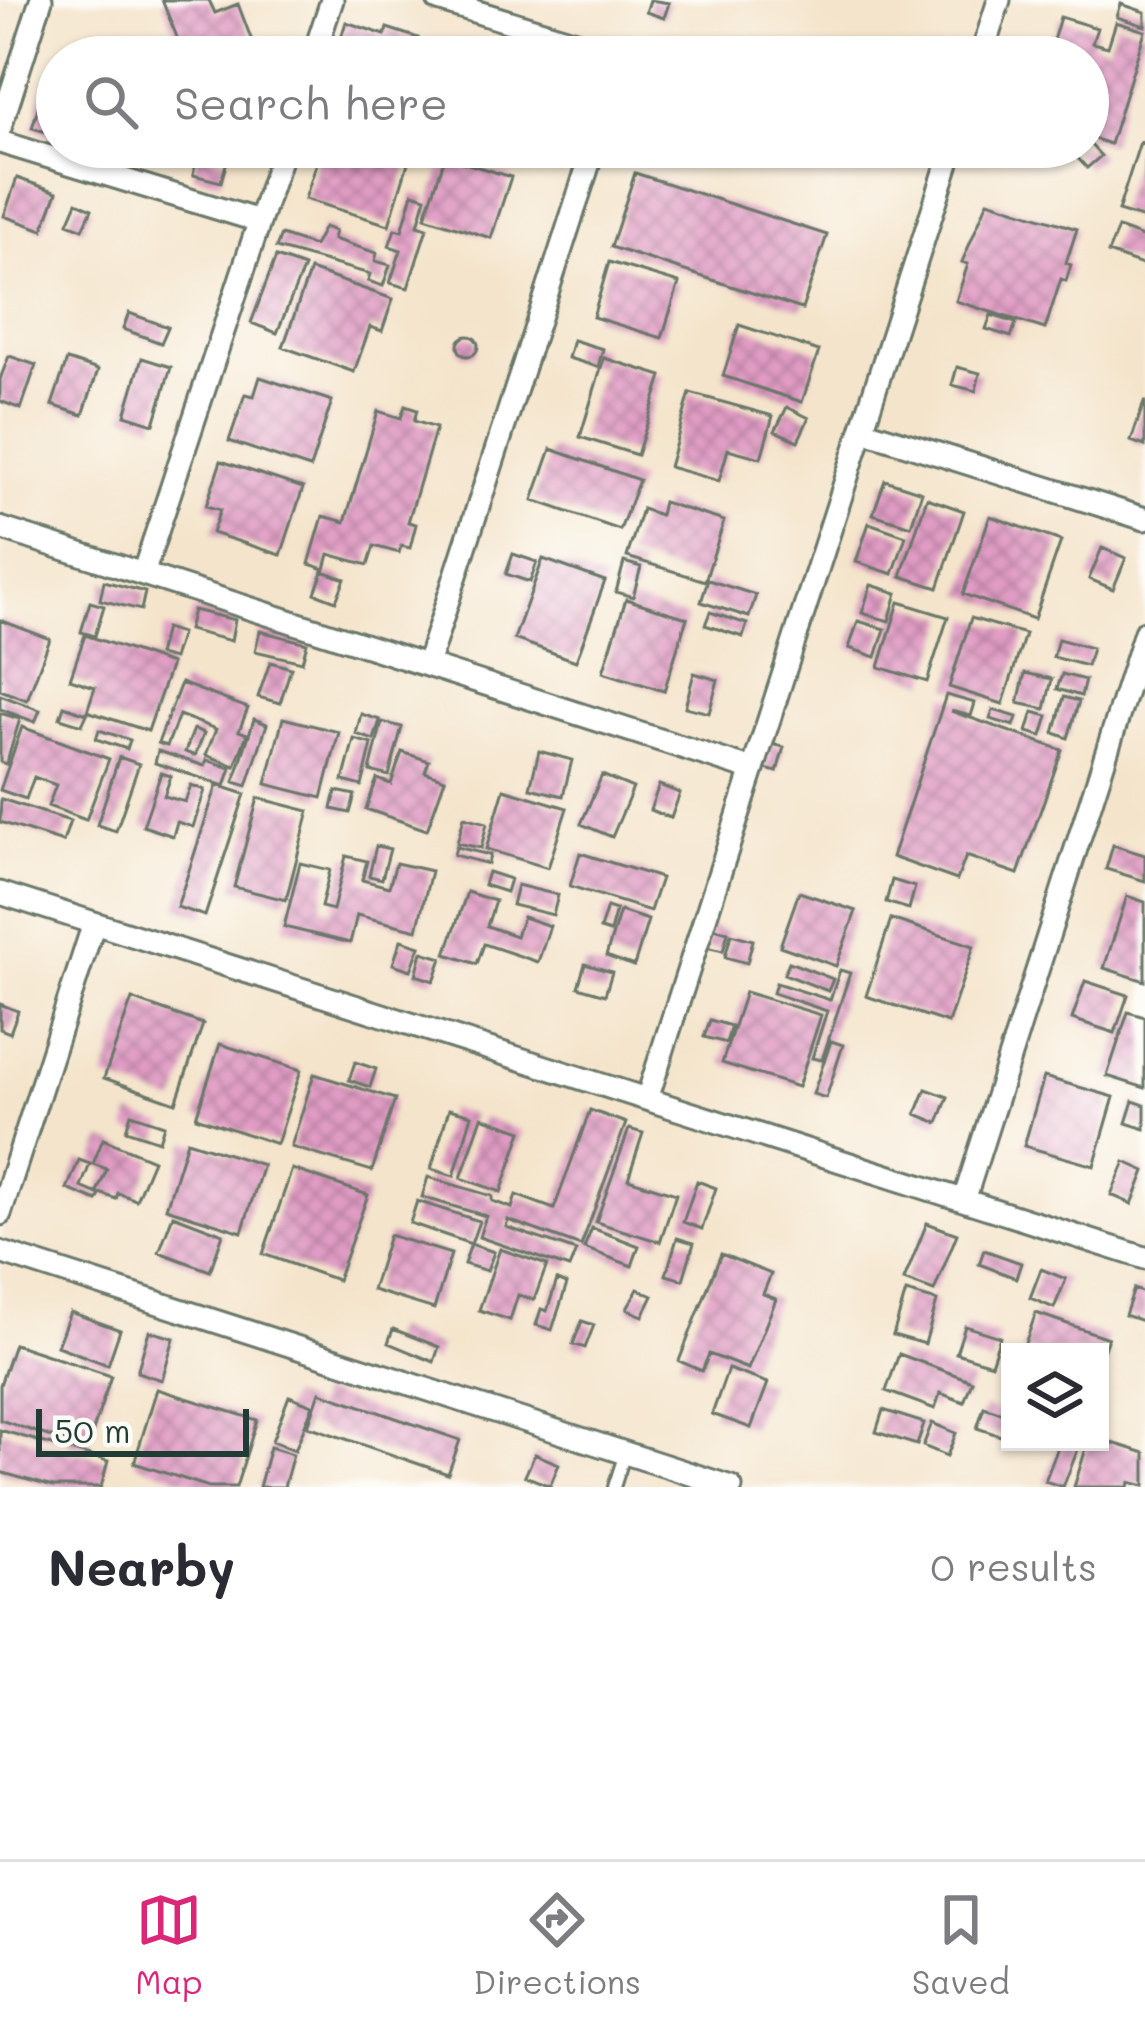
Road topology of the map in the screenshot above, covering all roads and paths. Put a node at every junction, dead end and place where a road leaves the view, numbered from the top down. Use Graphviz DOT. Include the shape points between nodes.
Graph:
graph roads {
  1 [pos="41,0"];
  2 [pos="332,0"];
  3 [pos="438,0"];
  4 [pos="999,0"];
  5 [pos="320,36"];
  6 [pos="555,36"];
  7 [pos="988,36"];
  8 [pos="0,128"];
  9 [pos="0,142"];
  10 [pos="36,153"];
  11 [pos="85,168"];
  12 [pos="277,168"];
  13 [pos="587,168"];
  14 [pos="946,168"];
  15 [pos="259,221"];
  16 [pos="862,430"];
  17 [pos="1145,519"];
  18 [pos="0,528"];
  19 [pos="143,574"];
  20 [pos="1145,632"];
  21 [pos="427,665"];
  22 [pos="753,770"];
  23 [pos="0,893"];
  24 [pos="94,923"];
  25 [pos="647,1099"];
  26 [pos="964,1200"];
  27 [pos="0,1214"];
  28 [pos="0,1252"];
  29 [pos="1145,1258"];
  30 [pos="625,1453"];
  31 [pos="614,1487"];
  32 [pos="731,1487"];
  1 -- 8 [label="street"];
  2 -- 5 [label="street"];
  3 -- 6 [label="street"];
  4 -- 7 [label="street"];
  9 -- 10 [label="street"];
  11 -- 15 [label="street"];
  12 -- 15 [label="street"];
  13 -- 21 [label="street"];
  14 -- 16 [label="street"];
  15 -- 19 [label="street"];
  16 -- 17 [label="street"];
  16 -- 22 [label="street"];
  18 -- 19 [label="street"];
  19 -- 21 [label="street"];
  20 -- 26 [label="street"];
  21 -- 22 [label="street"];
  22 -- 25 [label="street"];
  23 -- 24 [label="street"];
  24 -- 25 [label="street"];
  24 -- 27 [label="street"];
  25 -- 26 [label="street"];
  26 -- 29 [label="street"];
  28 -- 30 [label="street"];
  30 -- 31 [label="lane"];
  30 -- 32 [label="street"];
}
